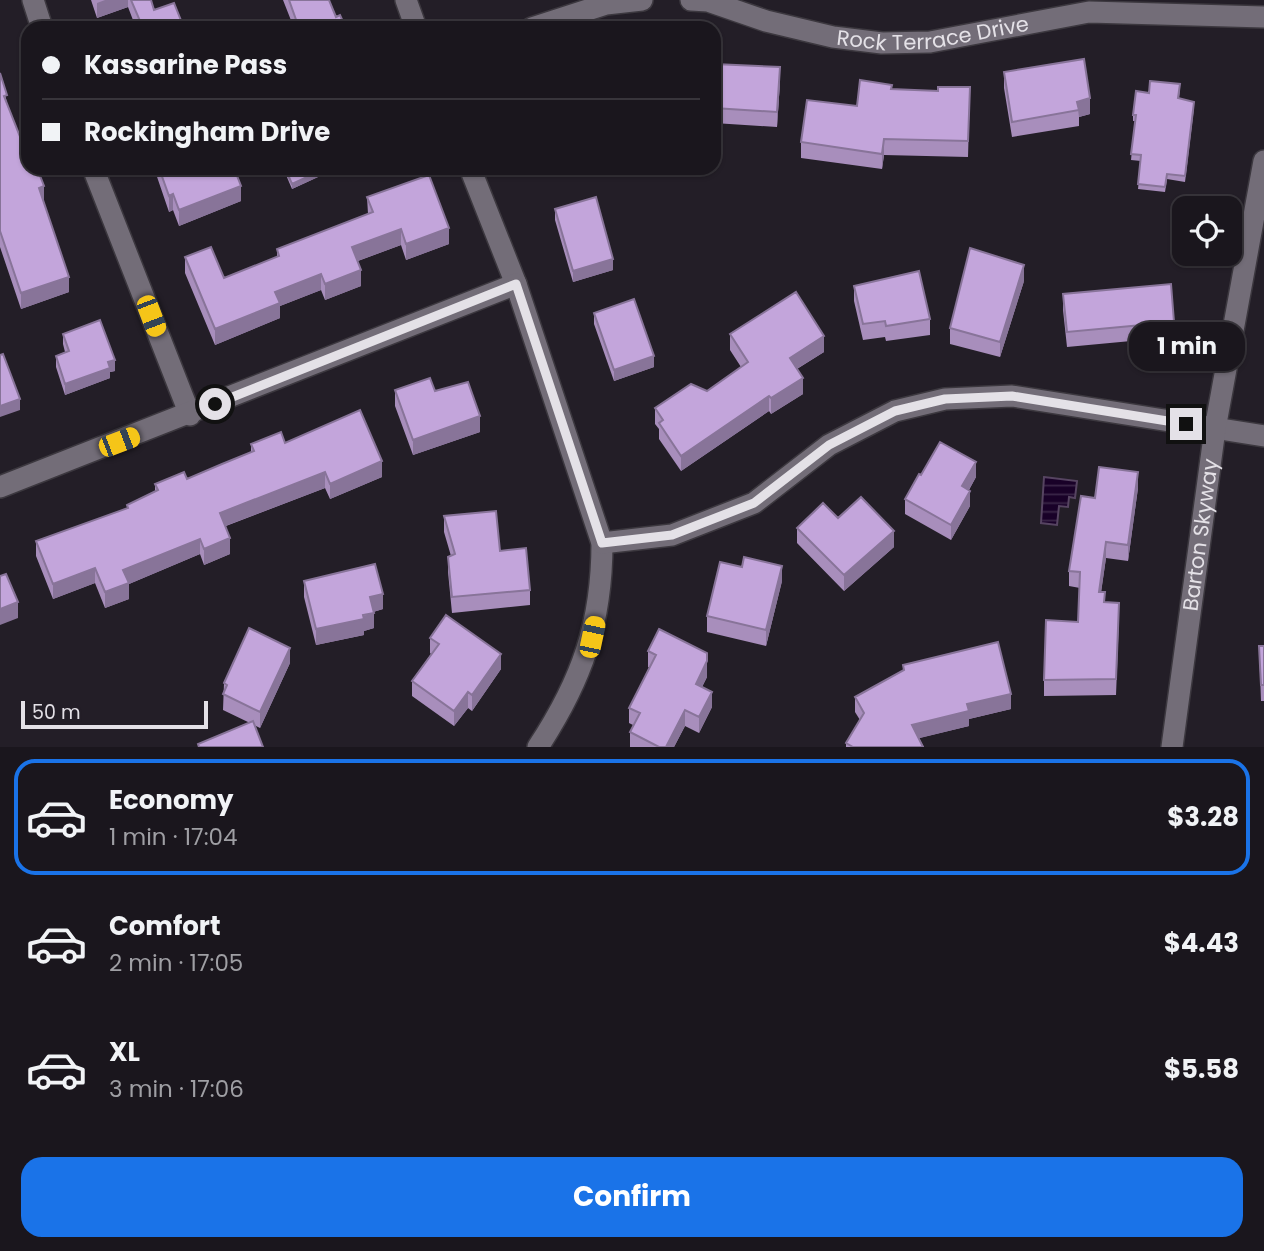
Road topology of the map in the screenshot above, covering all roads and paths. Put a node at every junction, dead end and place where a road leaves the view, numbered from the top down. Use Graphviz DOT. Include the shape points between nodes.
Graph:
graph roads {
  1 [pos="33,0"];
  2 [pos="406,0"];
  3 [pos="642,0"];
  4 [pos="691,0"];
  5 [pos="1264,17"];
  6 [pos="40,21"];
  7 [pos="414,21"];
  8 [pos="554,21"];
  9 [pos="1264,161"];
  10 [pos="96,175"];
  11 [pos="473,175"];
  12 [pos="516,284"];
  13 [pos="190,415"];
  14 [pos="1215,429"];
  15 [pos="1264,436"];
  16 [pos="0,487"];
  17 [pos="602,543"];
  18 [pos="538,747"];
  19 [pos="1172,747"];
  1 -- 6 [label="street"];
  2 -- 7 [label="street"];
  3 -- 8 [label="street" via="606,4"];
  4 -- 5 [label="street, Rock Terrace Drive" via="833,37 882,43 930,42 1089,12"];
  9 -- 14 [label="street, Barton Skyway"];
  10 -- 13 [label="street"];
  11 -- 12 [label="street"];
  12 -- 13 [label="street"];
  12 -- 17 [label="street"];
  13 -- 16 [label="street"];
  14 -- 15 [label="street"];
  14 -- 17 [label="street" via="1012,396 945,399 895,411 829,445 754,503 672,535"];
  14 -- 19 [label="street, Barton Skyway"];
  17 -- 18 [label="street" via="602,585 592,637 567,703"];
}
